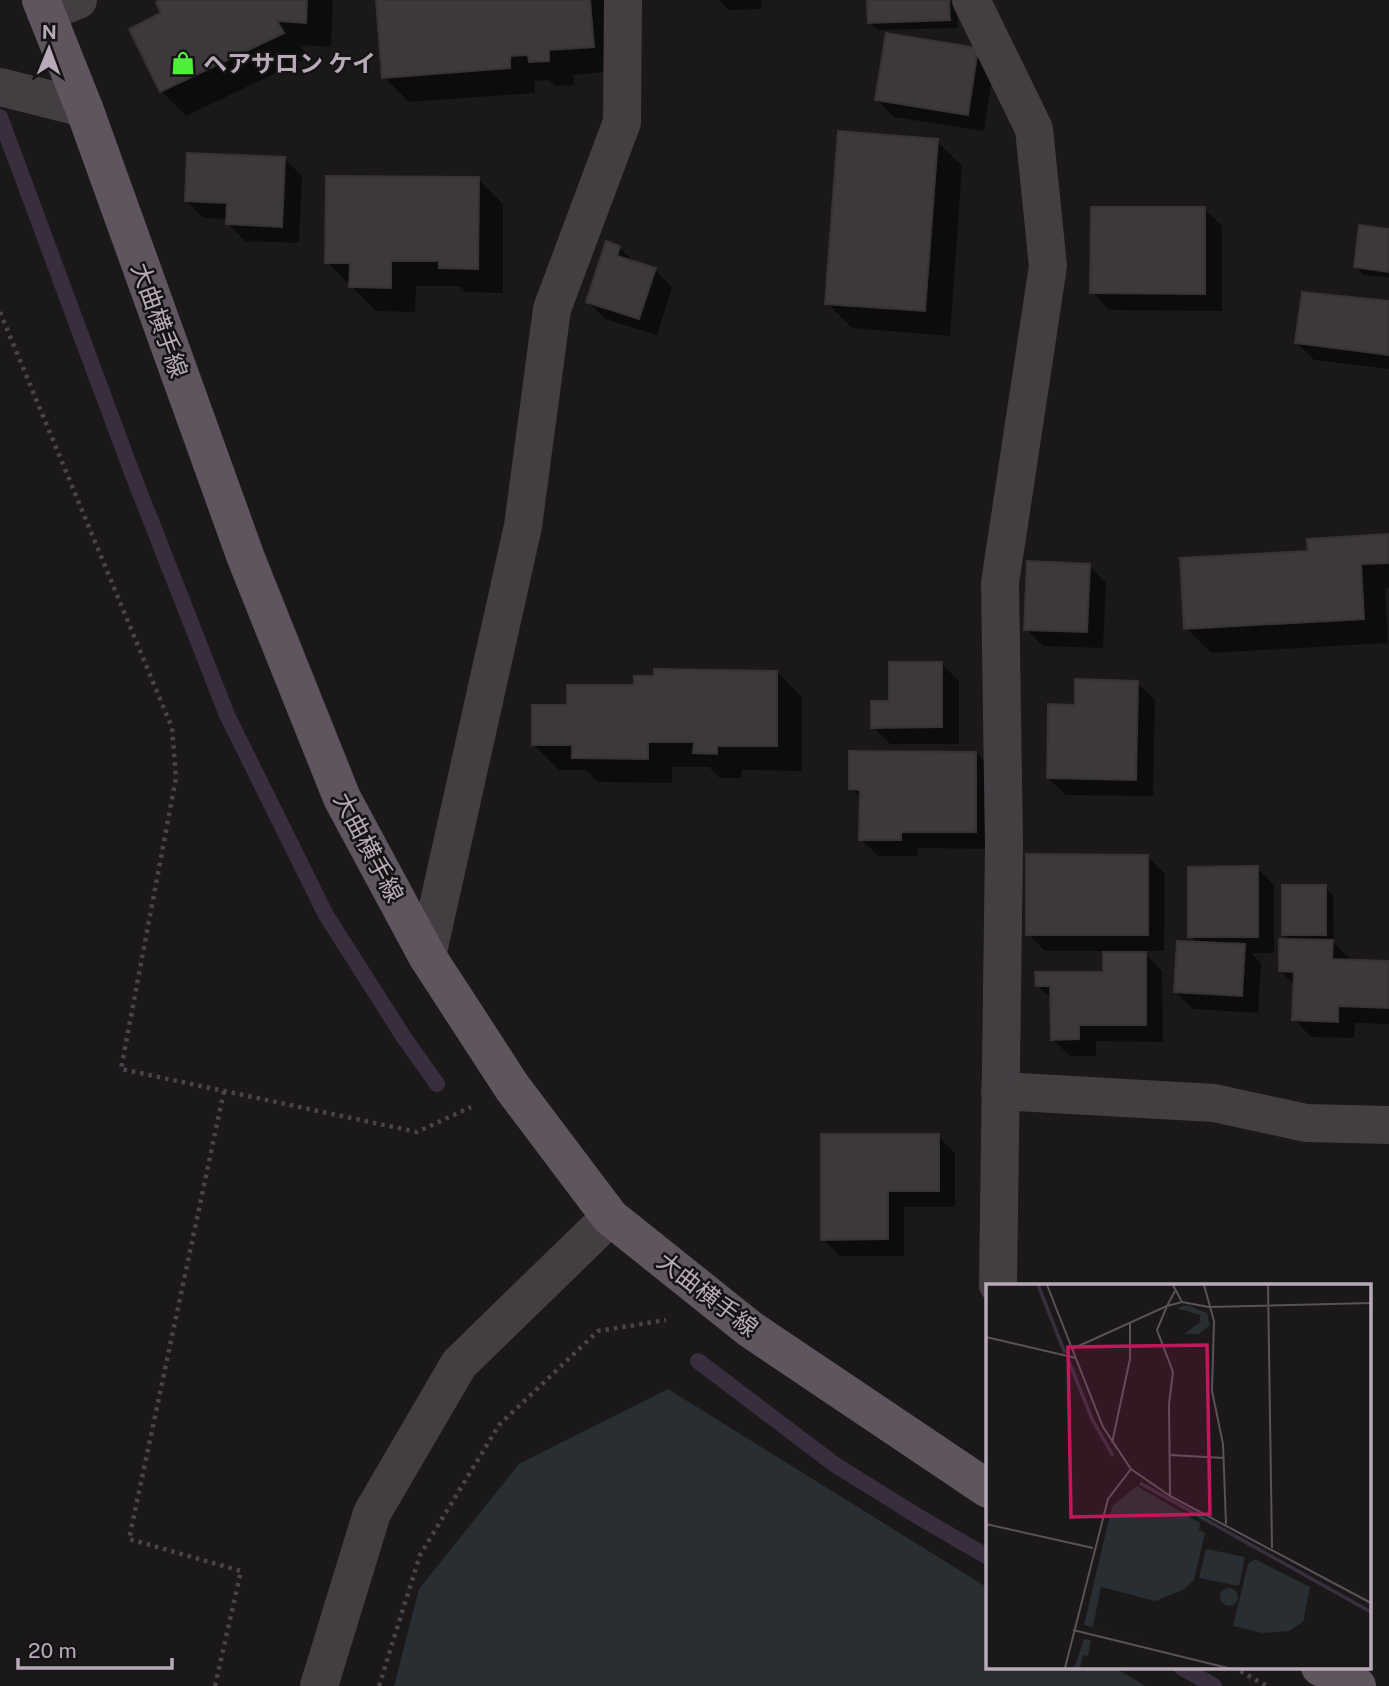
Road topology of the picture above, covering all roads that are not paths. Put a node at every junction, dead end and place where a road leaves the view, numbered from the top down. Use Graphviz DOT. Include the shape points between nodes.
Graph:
graph roads {
  1 [pos="623,0"];
  2 [pos="971,0"];
  3 [pos="55,4"];
  4 [pos="0,87"];
  5 [pos="84,108"];
  6 [pos="427,956"];
  7 [pos="1000,1091"];
  8 [pos="1389,1125"];
  9 [pos="610,1217"];
  10 [pos="998,1284"];
  11 [pos="986,1488"];
  12 [pos="1323,1668"];
  13 [pos="319,1686"];
  14 [pos="1357,1686"];
  1 -- 6 [label="street" via="622,122 552,309 523,526"];
  2 -- 7 [label="street" via="1034,129 1048,266 1000,583 1004,846"];
  3 -- 5 [label="main road, 大曲横手線"];
  4 -- 5 [label="street"];
  5 -- 6 [label="main road, 大曲横手線" via="246,558 342,798"];
  6 -- 9 [label="main road, 大曲横手線" via="512,1087"];
  7 -- 8 [label="street" via="1214,1103 1306,1123"];
  7 -- 10 [label="street"];
  9 -- 11 [label="main road, 大曲横手線" via="750,1329"];
  9 -- 13 [label="street" via="459,1364 372,1513"];
  12 -- 14 [label="main road"];
}
